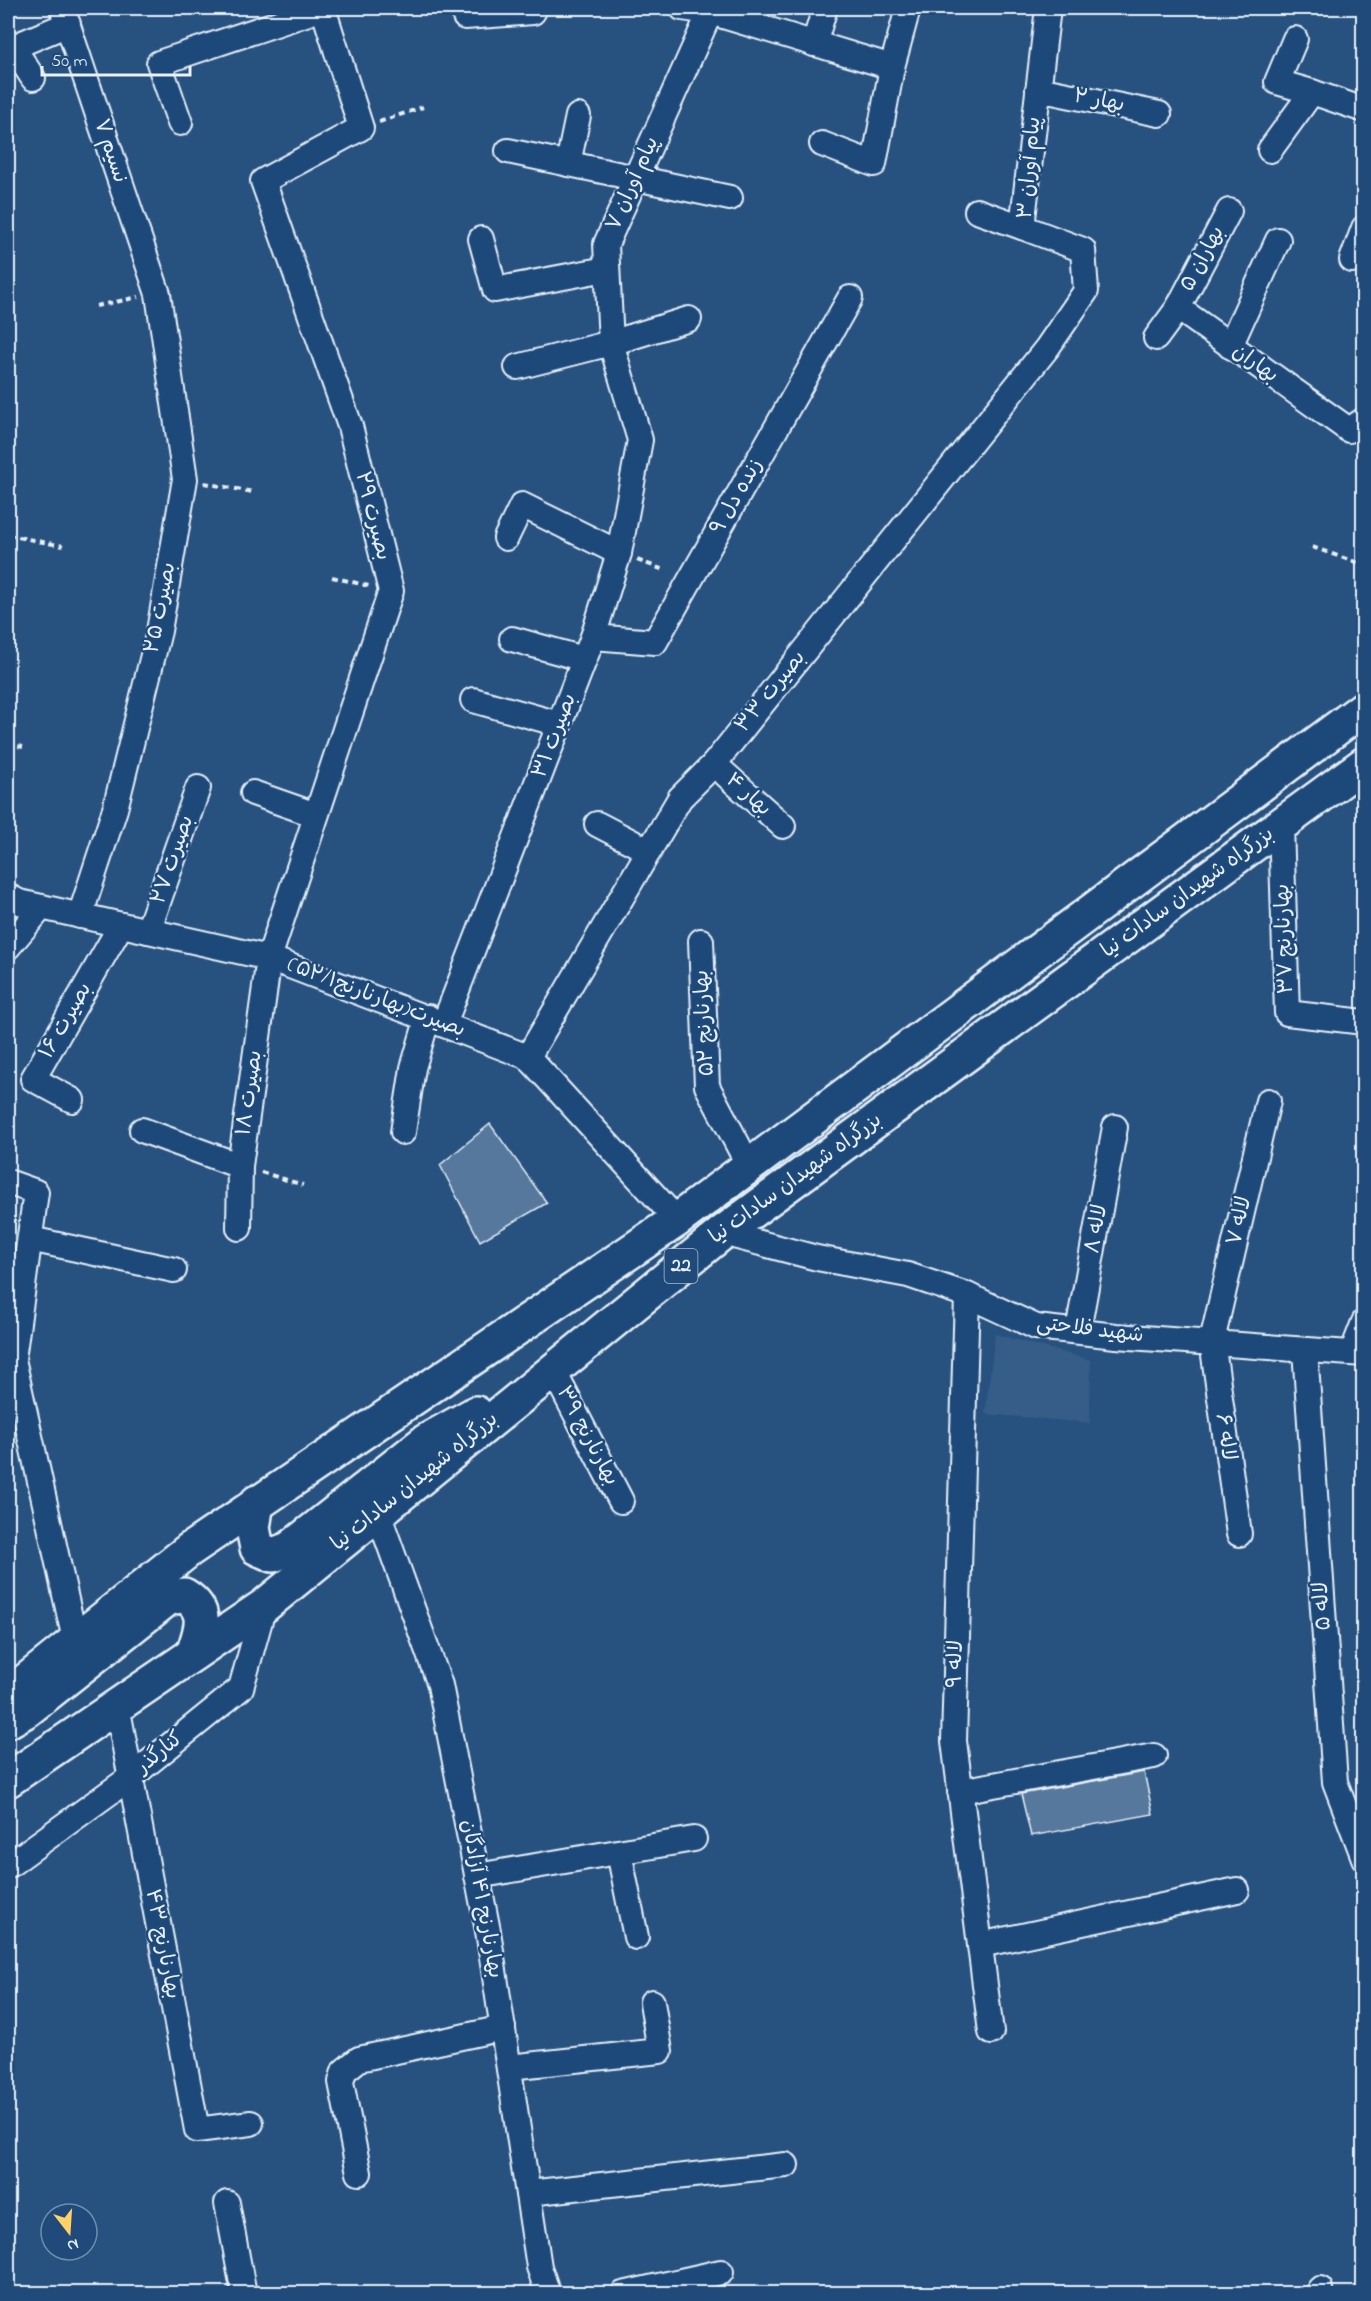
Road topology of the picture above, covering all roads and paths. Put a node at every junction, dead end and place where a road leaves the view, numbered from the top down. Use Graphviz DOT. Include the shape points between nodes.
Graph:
graph roads {
  1 [pos="323,8"];
  2 [pos="463,8"];
  3 [pos="535,8"];
  4 [pos="682,8"];
  5 [pos="825,8"];
  6 [pos="1048,8"];
  7 [pos="711,10"];
  8 [pos="907,12"];
  9 [pos="65,16"];
  10 [pos="1295,39"];
  11 [pos="814,44"];
  12 [pos="892,67"];
  13 [pos="33,78"];
  14 [pos="1038,89"];
  15 [pos="1312,92"];
  16 [pos="423,107"];
  17 [pos="1364,110"];
  18 [pos="1160,114"];
  19 [pos="578,117"];
  20 [pos="180,123"];
  21 [pos="361,128"];
  22 [pos="822,144"];
  23 [pos="1270,150"];
  24 [pos="508,152"];
  25 [pos="568,164"];
  26 [pos="636,177"];
  27 [pos="730,198"];
  28 [pos="977,211"];
  29 [pos="1229,211"];
  30 [pos="1022,227"];
  31 [pos="1364,228"];
  32 [pos="481,239"];
  33 [pos="1278,240"];
  34 [pos="1352,260"];
  35 [pos="606,269"];
  36 [pos="158,294"];
  37 [pos="850,298"];
  38 [pos="96,306"];
  39 [pos="1178,308"];
  40 [pos="689,319"];
  41 [pos="1156,338"];
  42 [pos="611,343"];
  43 [pos="1230,346"];
  44 [pos="1047,348"];
  45 [pos="518,367"];
  46 [pos="1364,420"];
  47 [pos="640,440"];
  48 [pos="185,479"];
  49 [pos="253,492"];
  50 [pos="8,535"];
  51 [pos="506,538"];
  52 [pos="63,546"];
  53 [pos="1312,547"];
  54 [pos="619,553"];
  55 [pos="1364,565"];
  56 [pos="664,570"];
  57 [pos="332,577"];
  58 [pos="391,591"];
  59 [pos="593,637"];
  60 [pos="512,639"];
  61 [pos="584,659"];
  62 [pos="473,700"];
  63 [pos="1364,708"];
  64 [pos="560,724"];
  65 [pos="8,744"];
  66 [pos="23,747"];
  67 [pos="714,764"];
  68 [pos="1364,764"];
  69 [pos="198,788"];
  70 [pos="253,793"];
  71 [pos="316,815"];
  72 [pos="597,824"];
  73 [pos="1281,825"];
  74 [pos="783,826"];
  75 [pos="649,850"];
  76 [pos="8,896"];
  77 [pos="42,907"];
  78 [pos="80,916"];
  79 [pos="121,925"];
  80 [pos="148,931"];
  81 [pos="701,941"];
  82 [pos="8,947"];
  83 [pos="269,958"];
  84 [pos="436,1021"];
  85 [pos="1364,1022"];
  86 [pos="528,1057"];
  87 [pos="72,1100"];
  88 [pos="1268,1101"];
  89 [pos="1115,1127"];
  90 [pos="142,1130"];
  91 [pos="403,1132"];
  92 [pos="240,1166"];
  93 [pos="749,1166"];
  94 [pos="8,1182"];
  95 [pos="303,1185"];
  96 [pos="677,1220"];
  97 [pos="239,1228"];
  98 [pos="722,1233"];
  99 [pos="30,1239"];
  100 [pos="174,1270"];
  101 [pos="967,1295"];
  102 [pos="1364,1322"];
  103 [pos="1078,1331"];
  104 [pos="1212,1341"];
  105 [pos="1305,1350"];
  106 [pos="1358,1353"];
  107 [pos="10,1359"];
  108 [pos="553,1370"];
  109 [pos="621,1501"];
  110 [pos="257,1502"];
  111 [pos="378,1513"];
  112 [pos="1239,1534"];
  113 [pos="264,1606"];
  114 [pos="75,1640"];
  115 [pos="193,1653"];
  116 [pos="8,1695"];
  117 [pos="117,1705"];
  118 [pos="8,1721"];
  119 [pos="1154,1756"];
  120 [pos="131,1777"];
  121 [pos="8,1780"];
  122 [pos="960,1791"];
  123 [pos="694,1839"];
  124 [pos="619,1852"];
  125 [pos="1364,1858"];
  126 [pos="8,1866"];
  127 [pos="477,1876"];
  128 [pos="1237,1890"];
  129 [pos="636,1937"];
  130 [pos="980,1945"];
  131 [pos="652,2002"];
  132 [pos="503,2028"];
  133 [pos="991,2032"];
  134 [pos="509,2067"];
  135 [pos="251,2123"];
  136 [pos="786,2165"];
  137 [pos="359,2173"];
  138 [pos="528,2193"];
  139 [pos="227,2203"];
  140 [pos="722,2272"];
  141 [pos="244,2294"];
  142 [pos="548,2294"];
  143 [pos="623,2294"];
  1 -- 20 [label="street" via="159,63"];
  1 -- 21 [label="street"];
  2 -- 3 [label="street" via="465,16 533,12"];
  4 -- 7 [label="street"];
  5 -- 11 [label="street"];
  6 -- 14 [label="street, پیام آوران ۳"];
  7 -- 11 [label="street"];
  7 -- 26 [label="street, پیام آوران ۷"];
  8 -- 12 [label="street"];
  9 -- 13 [label="street" via="13,47"];
  9 -- 36 [label="street, نسیم ۷"];
  10 -- 15 [label="street" via="1277,82"];
  11 -- 12 [label="street"];
  12 -- 22 [label="street" via="874,164"];
  14 -- 18 [label="street, بهار ۲"];
  14 -- 30 [label="street, پیام آوران ۳"];
  15 -- 17 [label="street"];
  15 -- 23 [label="street"];
  16 -- 21 [label="path"];
  19 -- 25 [label="street"];
  21 -- 58 [label="street, بصیرت ۲۹" via="263,181 350,426"];
  24 -- 25 [label="street"];
  25 -- 26 [label="street"];
  26 -- 27 [label="street"];
  26 -- 35 [label="street, پیام آوران ۷" via="606,244"];
  28 -- 30 [label="street"];
  29 -- 39 [label="street, بهاران ۵"];
  30 -- 44 [label="street, پیام آوران ۳" via="1083,250 1086,291"];
  31 -- 34 [label="street"];
  32 -- 35 [label="street" via="495,290"];
  33 -- 43 [label="street"];
  35 -- 42 [label="street, پیام آوران ۷"];
  36 -- 38 [label="path"];
  36 -- 48 [label="street, بصیرت ۲۵"];
  37 -- 59 [label="street, زنده دل ۹" via="655,642"];
  39 -- 41 [label="street"];
  39 -- 43 [label="street, بهاران"];
  40 -- 42 [label="street"];
  42 -- 45 [label="street"];
  42 -- 47 [label="street, پیام آوران ۷"];
  43 -- 46 [label="street, بهاران" via="1349,430"];
  44 -- 67 [label="street, بصیرت ۳۳"];
  47 -- 54 [label="street, بصیرت ۳۱"];
  48 -- 49 [label="path"];
  48 -- 78 [label="street, بصیرت ۲۵" via="159,631 115,809"];
  50 -- 52 [label="path"];
  51 -- 54 [label="street" via="522,505"];
  53 -- 55 [label="path"];
  54 -- 56 [label="path"];
  54 -- 59 [label="street, بصیرت ۳۱"];
  57 -- 58 [label="path"];
  58 -- 71 [label="street, بصیرت ۲۹"];
  59 -- 61 [label="street, بصیرت ۳۱"];
  60 -- 61 [label="street"];
  61 -- 64 [label="street, بصیرت ۳۱"];
  62 -- 64 [label="street"];
  63 -- 93 [label="highway, بزرگراه شهیدان سادات نیا / 22"];
  64 -- 84 [label="street, بصیرت ۳۱"];
  65 -- 66 [label="path"];
  67 -- 74 [label="street, بهار ۴"];
  67 -- 75 [label="street, بصیرت ۳۳" via="680,798"];
  68 -- 73 [label="highway, بزرگراه شهیدان سادات نیا / 22"];
  69 -- 80 [label="street, بصیرت ۲۷"];
  70 -- 71 [label="street"];
  71 -- 83 [label="street, بصیرت ۲۹"];
  72 -- 75 [label="street"];
  73 -- 85 [label="street, بهارنارنج ۳۷" via="1287,1012"];
  73 -- 98 [label="highway, بزرگراه شهیدان سادات نیا / 22"];
  75 -- 86 [label="street, بصیرت ۳۳"];
  76 -- 77 [label="street, بصیرت(بهارنارنج۵۲/۱)"];
  77 -- 78 [label="street, بصیرت(بهارنارنج۵۲/۱)"];
  77 -- 82 [label="street"];
  78 -- 79 [label="street, بصیرت(بهارنارنج۵۲/۱)"];
  79 -- 80 [label="street, بصیرت(بهارنارنج۵۲/۱)"];
  79 -- 87 [label="street, بصیرت ۱۶" via="33,1079"];
  80 -- 83 [label="street, بصیرت(بهارنارنج۵۲/۱)"];
  81 -- 93 [label="street, بهارنارنج ۵۲" via="707,1086"];
  83 -- 84 [label="street, بصیرت(بهارنارنج۵۲/۱)"];
  83 -- 92 [label="street, بصیرت ۱۸"];
  84 -- 86 [label="street, بصیرت(بهارنارنج۵۲/۱)"];
  84 -- 91 [label="street, بصیرت ۳۱" via="414,1068"];
  86 -- 96 [label="street, بصیرت(بهارنارنج۵۲/۱)"];
  88 -- 104 [label="street, لاله ۷"];
  89 -- 103 [label="street, لاله ۸"];
  90 -- 92 [label="street"];
  92 -- 95 [label="path"];
  92 -- 97 [label="street, بصیرت ۱۸"];
  93 -- 96 [label="highway, بزرگراه شهیدان سادات نیا / 22"];
  94 -- 99 [label="street" via="36,1192"];
  96 -- 110 [label="highway, بزرگراه شهیدان سادات نیا / 22"];
  98 -- 101 [label="street, شهید فلاحتی" via="817,1258 908,1275"];
  98 -- 108 [label="highway, بزرگراه شهیدان سادات نیا / 22"];
  99 -- 100 [label="street"];
  99 -- 107 [label="street"];
  101 -- 103 [label="street, شهید فلاحتی" via="1036,1327"];
  101 -- 122 [label="street, لاله ۹" via="954,1740"];
  102 -- 106 [label="street"];
  103 -- 104 [label="street, شهید فلاحتی"];
  104 -- 105 [label="street, شهید فلاحتی"];
  104 -- 112 [label="street, لاله ۶"];
  105 -- 106 [label="street, شهید فلاحتی"];
  105 -- 125 [label="street, لاله ۵" via="1335,1782"];
  107 -- 114 [label="street"];
  108 -- 109 [label="street, بهارنارنج ۳۹"];
  108 -- 110 [label="highway" via="426,1441 289,1549 273,1555 257,1548 253,1528"];
  108 -- 111 [label="highway, بزرگراه شهیدان سادات نیا / 22"];
  110 -- 114 [label="highway, بزرگراه شهیدان سادات نیا / 22"];
  111 -- 113 [label="highway, بزرگراه شهیدان سادات نیا / 22"];
  111 -- 127 [label="street, بهارنارنج ۴۱ آزادگان" via="440,1685"];
  113 -- 115 [label="highway, بزرگراه شهیدان سادات نیا / 22"];
  113 -- 120 [label="street, کنارگذر" via="241,1688"];
  114 -- 116 [label="highway, بزرگراه شهیدان سادات نیا / 22"];
  115 -- 117 [label="highway, بزرگراه شهیدان سادات نیا / 22"];
  115 -- 118 [label="highway" via="202,1627 201,1613 195,1602 183,1595 167,1599"];
  117 -- 120 [label="street, بهارنارنج ۴۳"];
  117 -- 121 [label="highway, بزرگراه شهیدان سادات نیا / 22"];
  119 -- 122 [label="street"];
  120 -- 126 [label="street, کنارگذر"];
  120 -- 135 [label="street, بهارنارنج ۴۳" via="197,2130"];
  122 -- 130 [label="street, لاله ۹"];
  123 -- 124 [label="street"];
  124 -- 127 [label="street"];
  124 -- 129 [label="street"];
  127 -- 132 [label="street, بهارنارنج ۴۱ آزادگان"];
  128 -- 130 [label="street"];
  130 -- 133 [label="street, لاله ۹"];
  131 -- 134 [label="street" via="660,2050"];
  132 -- 134 [label="street, بهارنارنج ۴۱ آزادگان"];
  132 -- 137 [label="street" via="359,2059 344,2071 340,2082"];
  134 -- 138 [label="street, بهارنارنج ۴۱ آزادگان"];
  136 -- 138 [label="street"];
  138 -- 142 [label="street, بهارنارنج ۴۱ آزادگان" via="539,2267"];
  139 -- 141 [label="street"];
  140 -- 143 [label="street"];
}
